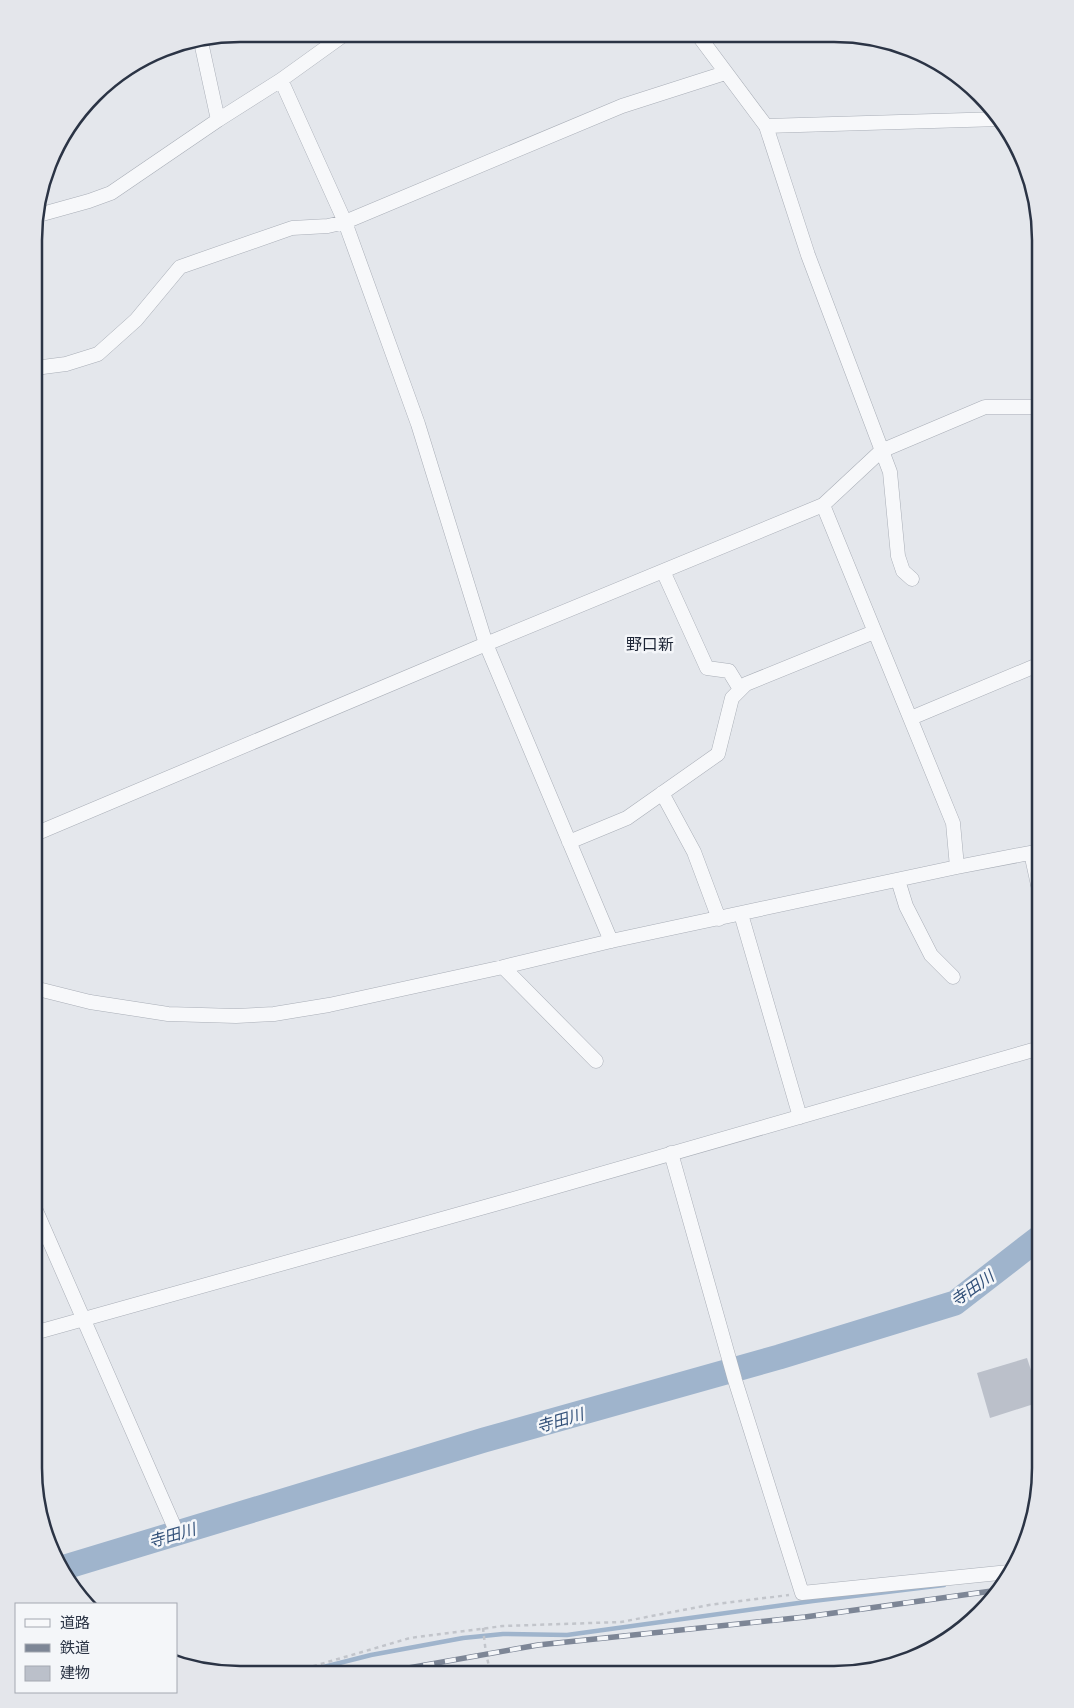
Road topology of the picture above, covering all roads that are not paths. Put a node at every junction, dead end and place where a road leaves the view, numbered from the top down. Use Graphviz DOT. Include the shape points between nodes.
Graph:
graph roads {
  1 [pos="334,42"];
  2 [pos="703,42"];
  3 [pos="202,46"];
  4 [pos="725,73"];
  5 [pos="281,80"];
  6 [pos="218,120"];
  7 [pos="991,120"];
  8 [pos="766,126"];
  9 [pos="44,214"];
  10 [pos="345,222"];
  11 [pos="42,367"];
  12 [pos="1032,407"];
  13 [pos="881,451"];
  14 [pos="823,505"];
  15 [pos="663,571"];
  16 [pos="912,579"];
  17 [pos="874,632"];
  18 [pos="486,644"];
  19 [pos="1032,667"];
  20 [pos="740,689"];
  21 [pos="911,718"];
  22 [pos="662,793"];
  23 [pos="42,831"];
  24 [pos="569,842"];
  25 [pos="1032,853"];
  26 [pos="957,866"];
  27 [pos="898,880"];
  28 [pos="741,914"];
  29 [pos="719,918"];
  30 [pos="611,941"];
  31 [pos="503,967"];
  32 [pos="953,977"];
  33 [pos="42,990"];
  34 [pos="1032,1050"];
  35 [pos="596,1061"];
  36 [pos="800,1117"];
  37 [pos="671,1153"];
  38 [pos="42,1224"];
  39 [pos="83,1318"];
  40 [pos="42,1331"];
  41 [pos="174,1526"];
  42 [pos="1001,1573"];
  1 -- 5 [label="street"];
  2 -- 4 [label="street"];
  3 -- 6 [label="street"];
  4 -- 8 [label="street"];
  4 -- 10 [label="street" via="622,106"];
  5 -- 6 [label="street"];
  5 -- 10 [label="street"];
  6 -- 9 [label="street" via="111,193"];
  7 -- 8 [label="street"];
  8 -- 13 [label="street" via="808,255"];
  10 -- 11 [label="street" via="292,228 180,267 136,320 98,354"];
  10 -- 18 [label="street" via="418,424"];
  12 -- 13 [label="street" via="985,407"];
  13 -- 14 [label="street"];
  13 -- 16 [label="street" via="890,472 898,556 903,571"];
  14 -- 15 [label="street"];
  14 -- 17 [label="street"];
  15 -- 18 [label="street"];
  15 -- 20 [label="street" via="707,668 730,672"];
  17 -- 20 [label="street"];
  17 -- 21 [label="street"];
  18 -- 23 [label="street"];
  18 -- 24 [label="street"];
  19 -- 21 [label="street"];
  20 -- 22 [label="street" via="732,698 718,754"];
  21 -- 26 [label="street" via="953,823"];
  22 -- 24 [label="street" via="627,818"];
  22 -- 29 [label="street" via="694,852"];
  24 -- 30 [label="street"];
  25 -- 26 [label="street"];
  26 -- 27 [label="street"];
  27 -- 28 [label="street"];
  27 -- 32 [label="street" via="906,906 931,955"];
  28 -- 29 [label="street"];
  28 -- 36 [label="street"];
  29 -- 30 [label="street"];
  30 -- 31 [label="street"];
  31 -- 33 [label="street" via="274,1014 168,1014 90,1002"];
  31 -- 35 [label="street"];
  34 -- 36 [label="street"];
  36 -- 37 [label="street"];
  37 -- 39 [label="street"];
  37 -- 42 [label="street" via="735,1380 802,1593"];
  38 -- 39 [label="street"];
  39 -- 40 [label="street"];
  39 -- 41 [label="street"];
}
